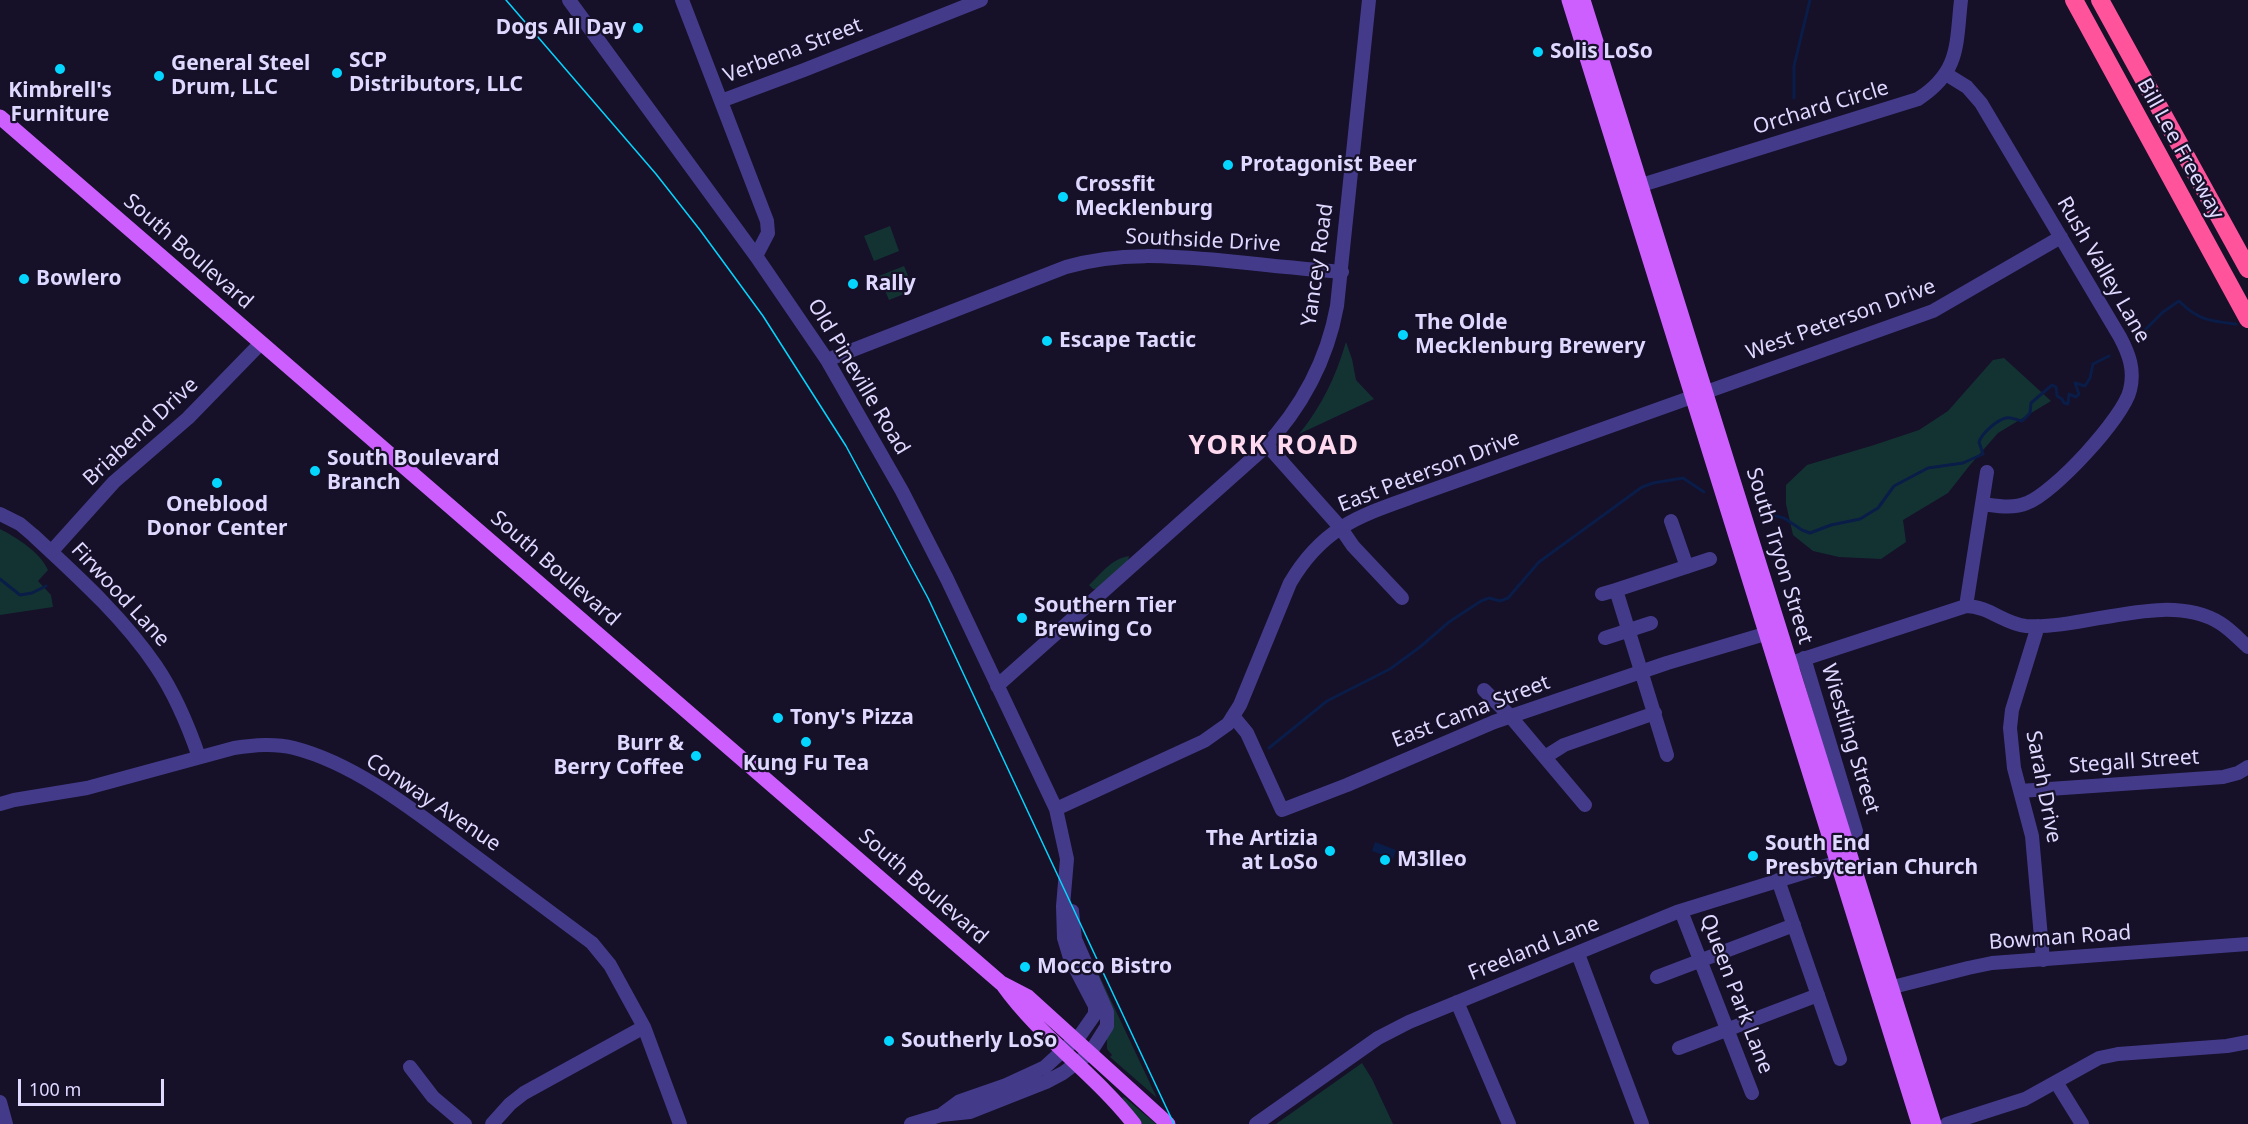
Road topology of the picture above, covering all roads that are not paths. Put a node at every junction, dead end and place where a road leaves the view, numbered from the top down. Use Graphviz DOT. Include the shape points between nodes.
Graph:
graph roads {
  1 [pos="569,0"];
  2 [pos="682,0"];
  3 [pos="981,0"];
  4 [pos="1369,0"];
  5 [pos="1569,0"];
  6 [pos="1583,0"];
  7 [pos="1962,0"];
  8 [pos="2074,0"];
  9 [pos="2100,0"];
  10 [pos="1946,74"];
  11 [pos="721,101"];
  12 [pos="0,117"];
  13 [pos="1634,187"];
  14 [pos="2061,237"];
  15 [pos="756,256"];
  16 [pos="2248,269"];
  17 [pos="1342,272"];
  18 [pos="2248,319"];
  19 [pos="261,343"];
  20 [pos="827,360"];
  21 [pos="1699,395"];
  22 [pos="1267,445"];
  23 [pos="1987,472"];
  24 [pos="1982,504"];
  25 [pos="0,514"];
  26 [pos="1671,521"];
  27 [pos="1340,526"];
  28 [pos="51,552"];
  29 [pos="1710,559"];
  30 [pos="1687,567"];
  31 [pos="1616,590"];
  32 [pos="1602,594"];
  33 [pos="1402,598"];
  34 [pos="1966,606"];
  35 [pos="1652,623"];
  36 [pos="2038,626"];
  37 [pos="1629,630"];
  38 [pos="1773,631"];
  39 [pos="1605,638"];
  40 [pos="2248,647"];
  41 [pos="1791,663"];
  42 [pos="1642,671"];
  43 [pos="997,686"];
  44 [pos="1484,690"];
  45 [pos="1654,713"];
  46 [pos="1233,716"];
  47 [pos="1510,716"];
  48 [pos="1667,755"];
  49 [pos="199,757"];
  50 [pos="1545,757"];
  51 [pos="2248,767"];
  52 [pos="2020,791"];
  53 [pos="0,804"];
  54 [pos="1585,805"];
  55 [pos="1056,809"];
  56 [pos="1856,831"];
  57 [pos="1844,860"];
  58 [pos="1778,880"];
  59 [pos="1681,910"];
  60 [pos="1794,925"];
  61 [pos="2248,944"];
  62 [pos="1578,954"];
  63 [pos="2043,960"];
  64 [pos="1701,961"];
  65 [pos="1657,977"];
  66 [pos="1001,983"];
  67 [pos="1886,989"];
  68 [pos="1818,995"];
  69 [pos="1457,1002"];
  70 [pos="644,1028"];
  71 [pos="1727,1030"];
  72 [pos="1075,1040"];
  73 [pos="2248,1042"];
  74 [pos="1679,1048"];
  75 [pos="1063,1051"];
  76 [pos="1090,1053"];
  77 [pos="1840,1059"];
  78 [pos="1077,1064"];
  79 [pos="410,1067"];
  80 [pos="2056,1082"];
  81 [pos="1752,1094"];
  82 [pos="0,1102"];
  83 [pos="940,1114"];
  84 [pos="6,1124"];
  85 [pos="465,1124"];
  86 [pos="492,1124"];
  87 [pos="681,1124"];
  88 [pos="911,1124"];
  89 [pos="1134,1124"];
  90 [pos="1168,1124"];
  91 [pos="1256,1124"];
  92 [pos="1509,1124"];
  93 [pos="1642,1124"];
  94 [pos="1919,1124"];
  95 [pos="1934,1124"];
  96 [pos="1947,1124"];
  97 [pos="2082,1124"];
  1 -- 15 [label="street, Old Pineville Road"];
  2 -- 11 [label="street"];
  3 -- 11 [label="street, Verbena Street"];
  4 -- 17 [label="street, Yancey Road"];
  5 -- 13 [label="main road, South Tryon Street"];
  6 -- 13 [label="main road, South Tryon Street"];
  7 -- 10 [label="street, Orchard Circle" via="1954,54"];
  8 -- 18 [label="highway, Bill Lee Freeway"];
  9 -- 16 [label="highway, Bill Lee Freeway"];
  10 -- 13 [label="street, Orchard Circle" via="1930,91 1905,104"];
  10 -- 14 [label="street, Rush Valley Lane" via="1976,96"];
  11 -- 15 [label="street" via="769,227"];
  12 -- 19 [label="main road, South Boulevard"];
  13 -- 21 [label="main road, South Tryon Street"];
  14 -- 21 [label="street, West Peterson Drive" via="1933,311"];
  14 -- 24 [label="street, Rush Valley Lane" via="2127,349 2132,374 2126,404 2074,465 2036,499 2016,506"];
  15 -- 20 [label="street, Old Pineville Road"];
  17 -- 20 [label="street, Southside Drive" via="1160,255 1094,260 1066,267"];
  17 -- 22 [label="street, Yancey Road" via="1335,318 1322,360 1296,410"];
  19 -- 28 [label="street, Briabend Drive" via="188,418 114,482"];
  19 -- 66 [label="main road, South Boulevard"];
  20 -- 43 [label="street, Old Pineville Road" via="902,491"];
  21 -- 27 [label="street, East Peterson Drive"];
  21 -- 38 [label="main road, South Tryon Street"];
  22 -- 27 [label="street"];
  22 -- 43 [label="street, Yancey Road"];
  23 -- 24 [label="street"];
  24 -- 34 [label="street"];
  25 -- 28 [label="street, Firwood Lane" via="20,524"];
  26 -- 30 [label="street"];
  27 -- 33 [label="street" via="1353,546"];
  27 -- 46 [label="street, East Peterson Drive" via="1311,553 1290,583"];
  28 -- 49 [label="street, Firwood Lane" via="130,632 157,667 185,718"];
  29 -- 30 [label="street"];
  30 -- 31 [label="street"];
  31 -- 32 [label="street"];
  31 -- 37 [label="street"];
  34 -- 36 [label="street" via="1984,609 2020,625"];
  34 -- 41 [label="street"];
  35 -- 37 [label="street"];
  36 -- 40 [label="street" via="2183,611 2219,622"];
  36 -- 52 [label="street, Sarah Drive" via="2010,728 2010,749"];
  37 -- 39 [label="street"];
  37 -- 42 [label="street"];
  38 -- 41 [label="main road, South Tryon Street"];
  38 -- 42 [label="street, East Cama Street"];
  41 -- 56 [label="street, Wiestling Street"];
  41 -- 57 [label="main road, South Tryon Street"];
  42 -- 45 [label="street"];
  42 -- 47 [label="street, East Cama Street"];
  43 -- 55 [label="street, Old Pineville Road"];
  44 -- 47 [label="street"];
  45 -- 48 [label="street"];
  45 -- 50 [label="street" via="1564,745"];
  46 -- 47 [label="street, East Cama Street" via="1247,733 1282,810"];
  46 -- 55 [label="street, East Peterson Drive" via="1217,734 1204,741"];
  47 -- 50 [label="street"];
  49 -- 53 [label="street, Conway Avenue" via="87,788"];
  49 -- 70 [label="street, Conway Avenue" via="255,745 292,747 386,792 592,943 610,965"];
  50 -- 54 [label="street"];
  51 -- 52 [label="street, Stegall Street" via="2223,777"];
  52 -- 63 [label="street, Sarah Drive" via="2034,849"];
  55 -- 72 [label="street, Old Pineville Road" via="1067,859 1064,938 1095,1005 1090,1025"];
  55 -- 76 [label="street, Old Pineville Road" via="1066,820 1073,842 1075,939 1107,1012 1107,1026"];
  57 -- 58 [label="street, Freeland Lane"];
  57 -- 67 [label="main road, South Tryon Street"];
  58 -- 59 [label="street, Freeland Lane"];
  58 -- 60 [label="street"];
  59 -- 62 [label="street, Freeland Lane"];
  59 -- 64 [label="street, Queen Park Lane"];
  60 -- 64 [label="street"];
  60 -- 68 [label="street"];
  61 -- 63 [label="street, Bowman Road"];
  62 -- 69 [label="street, Freeland Lane"];
  62 -- 93 [label="street"];
  63 -- 67 [label="street, Bowman Road" via="1980,965"];
  64 -- 65 [label="street"];
  64 -- 71 [label="street, Queen Park Lane"];
  66 -- 72 [label="main road, South Boulevard" via="1028,997"];
  66 -- 75 [label="main road, South Boulevard"];
  67 -- 94 [label="main road, South Tryon Street"];
  67 -- 95 [label="main road, South Tryon Street"];
  68 -- 71 [label="street"];
  68 -- 77 [label="street"];
  69 -- 91 [label="street, Freeland Lane" via="1378,1038"];
  69 -- 92 [label="street"];
  70 -- 86 [label="street" via="524,1093"];
  70 -- 87 [label="street, Conway Avenue"];
  71 -- 74 [label="street"];
  71 -- 81 [label="street, Queen Park Lane"];
  72 -- 75 [label="street, Old Pineville Road"];
  72 -- 76 [label="main road, South Boulevard"];
  73 -- 80 [label="street" via="2109,1056"];
  75 -- 78 [label="main road, South Boulevard"];
  75 -- 83 [label="street, Old Pineville Road" via="1044,1067 960,1101"];
  76 -- 78 [label="street, Old Pineville Road"];
  76 -- 90 [label="main road, South Boulevard"];
  78 -- 83 [label="street, Old Pineville Road" via="1046,1082 970,1112"];
  78 -- 89 [label="main road, South Boulevard"];
  79 -- 85 [label="street" via="433,1097"];
  80 -- 96 [label="street" via="2025,1099"];
  80 -- 97 [label="street"];
  82 -- 84 [label="street"];
  83 -- 88 [label="street"];
}
